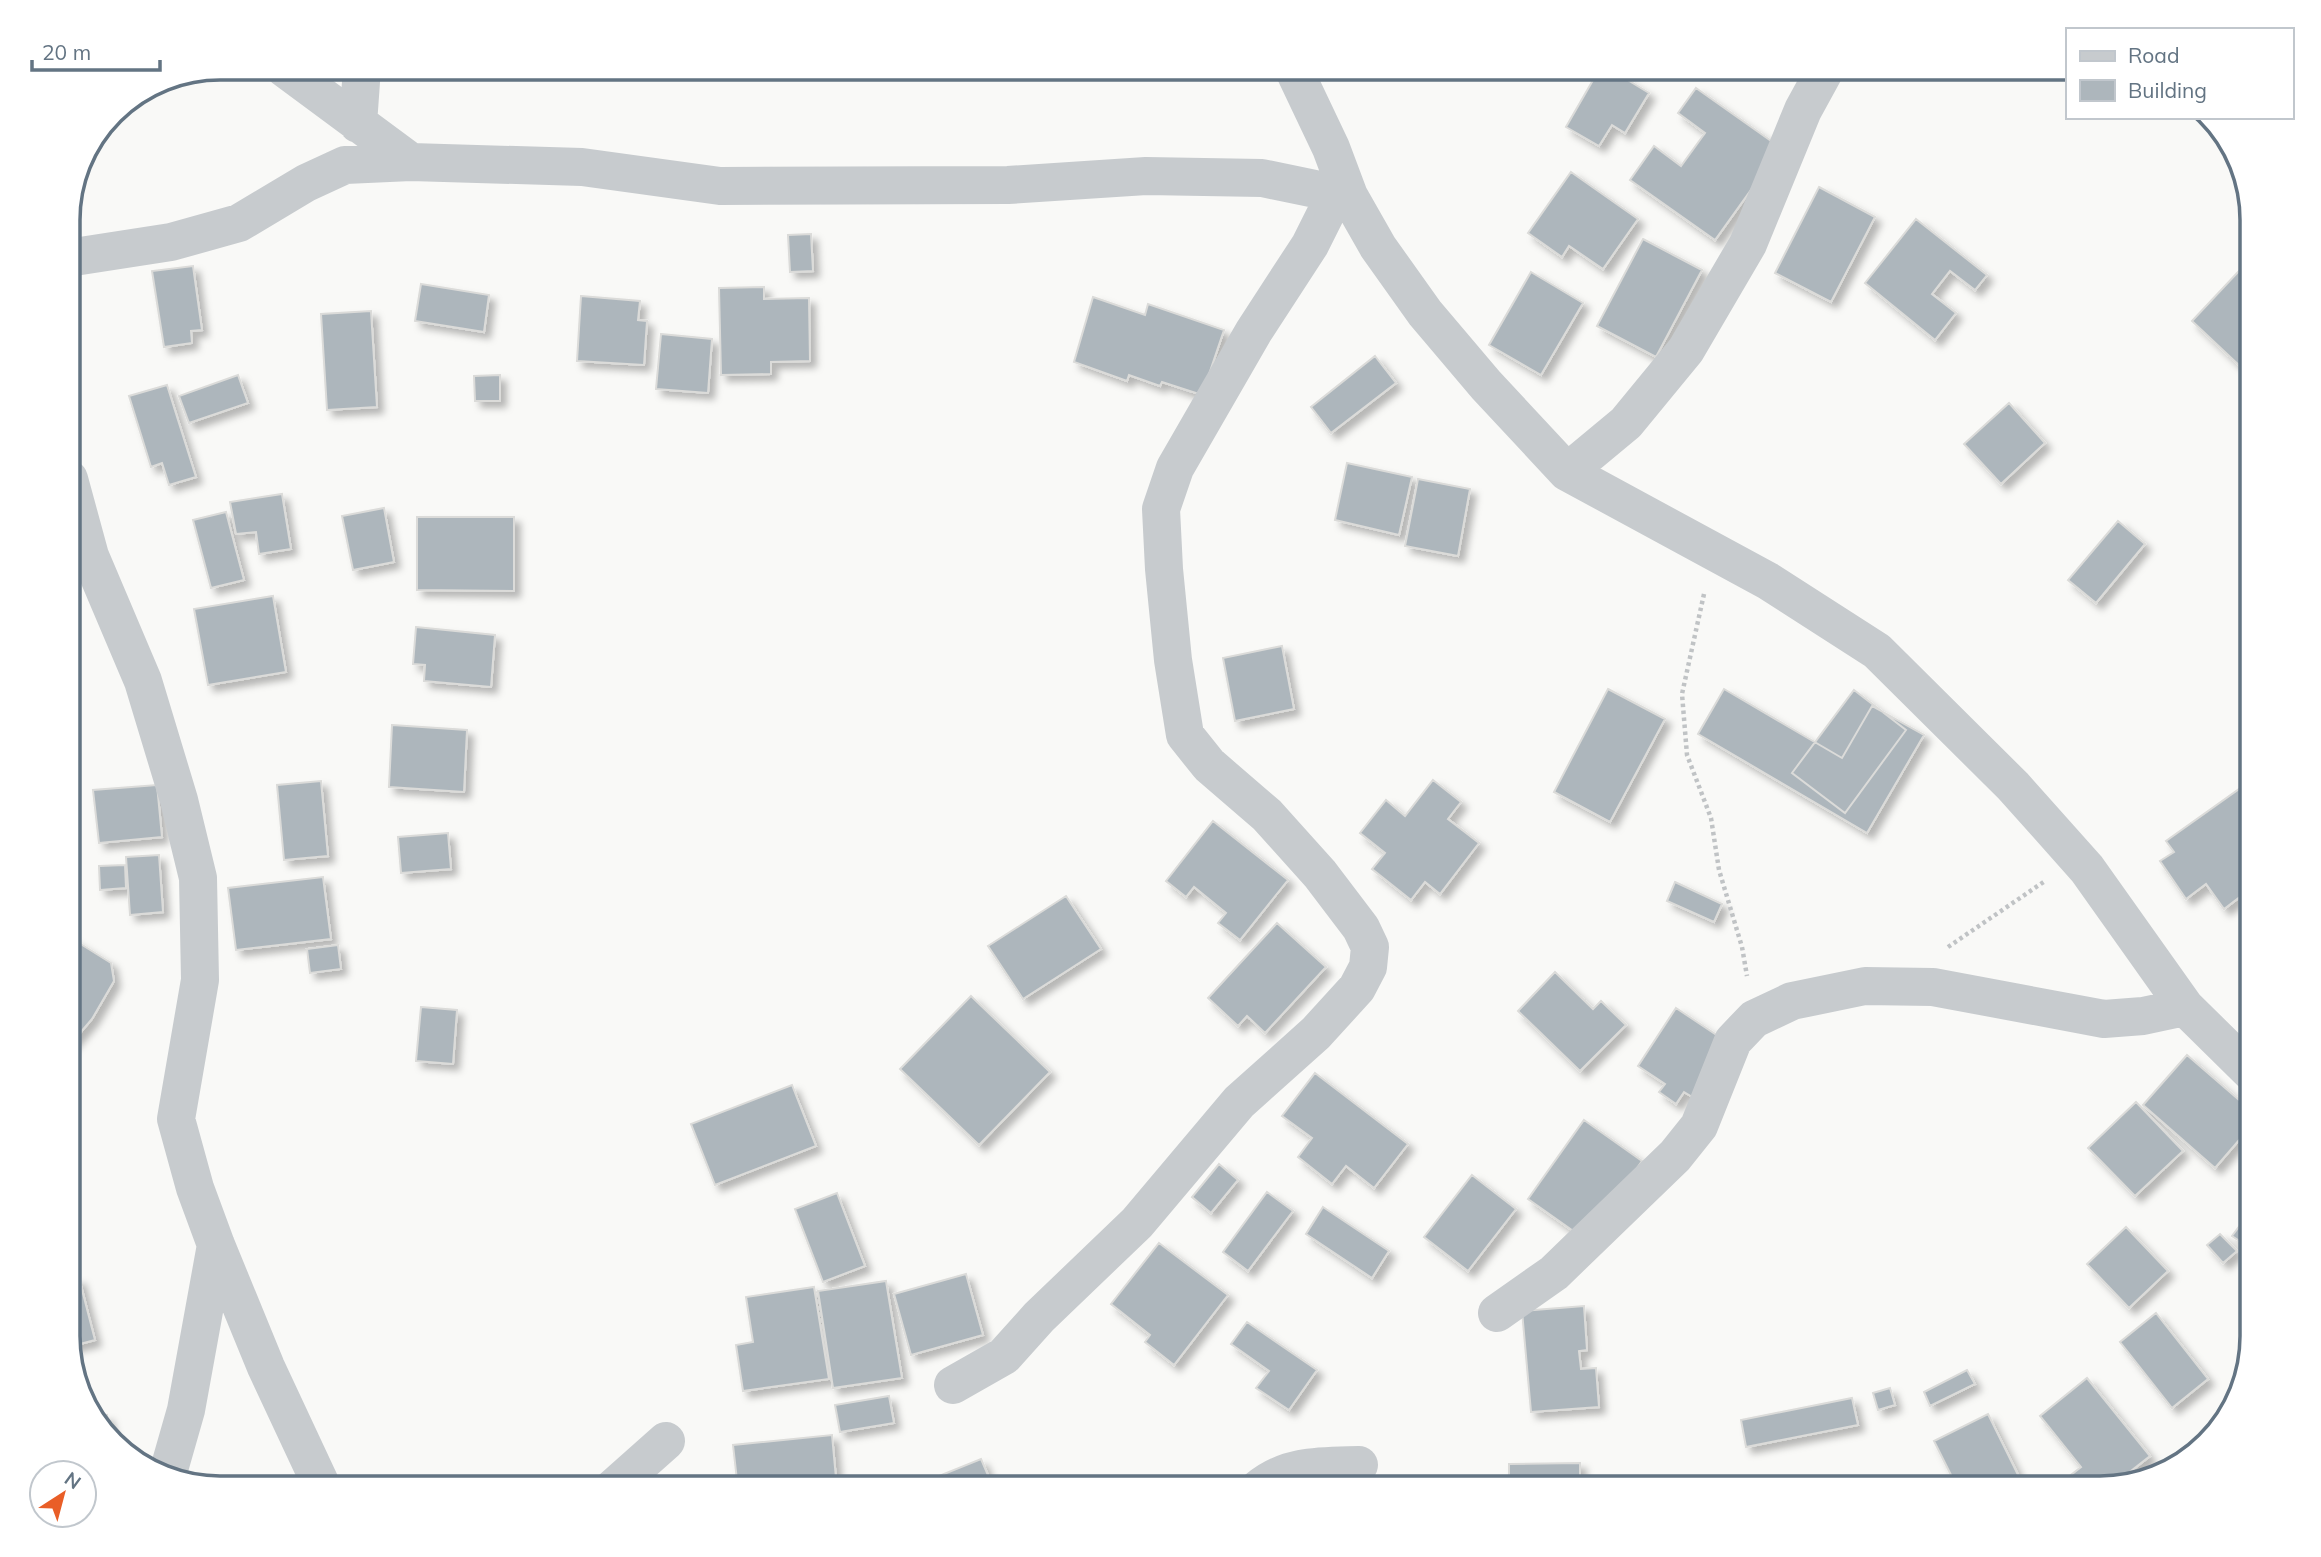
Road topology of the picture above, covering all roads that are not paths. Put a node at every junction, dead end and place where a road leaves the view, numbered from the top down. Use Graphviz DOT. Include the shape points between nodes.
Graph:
graph roads {
  1 [pos="1299,80"];
  2 [pos="1819,80"];
  3 [pos="301,81"];
  4 [pos="361,81"];
  5 [pos="358,124"];
  6 [pos="411,162"];
  7 [pos="1342,195"];
  8 [pos="81,256"];
  9 [pos="1567,472"];
  10 [pos="81,523"];
  11 [pos="2185,1007"];
  12 [pos="2240,1061"];
  13 [pos="216,1245"];
  14 [pos="1497,1312"];
  15 [pos="953,1385"];
  16 [pos="666,1441"];
  17 [pos="1359,1465"];
  18 [pos="170,1467"];
  19 [pos="317,1476"];
  20 [pos="627,1476"];
  21 [pos="1277,1476"];
  1 -- 7 [label="street" via="1331,148"];
  2 -- 9 [label="street" via="1748,244 1686,350 1626,423"];
  3 -- 5 [label="street"];
  4 -- 5 [label="street"];
  5 -- 6 [label="street"];
  6 -- 7 [label="street" via="582,167 720,186 1008,185 1146,176 1262,178"];
  6 -- 8 [label="street" via="345,165 239,223 171,242"];
  7 -- 9 [label="street" via="1425,313"];
  7 -- 15 [label="street" via="1254,331 1175,468 1161,509 1173,660 1185,734 1209,765 1267,815 1320,874 1361,928 1370,947 1368,967 1357,988 1316,1033 1239,1102 1137,1223 1003,1356"];
  9 -- 11 [label="street" via="1768,581 1877,651 2013,786 2077,859"];
  10 -- 13 [label="street" via="90,556 143,681 198,878 200,980 176,1119"];
  11 -- 12 [label="street"];
  11 -- 14 [label="street" via="2104,1019 1933,987 1866,986 1792,1001 1754,1018 1733,1041 1699,1126 1675,1156 1554,1273"];
  13 -- 18 [label="street" via="186,1409"];
  13 -- 19 [label="street"];
  16 -- 20 [label="street"];
  17 -- 21 [label="street" via="1307,1466"];
}
